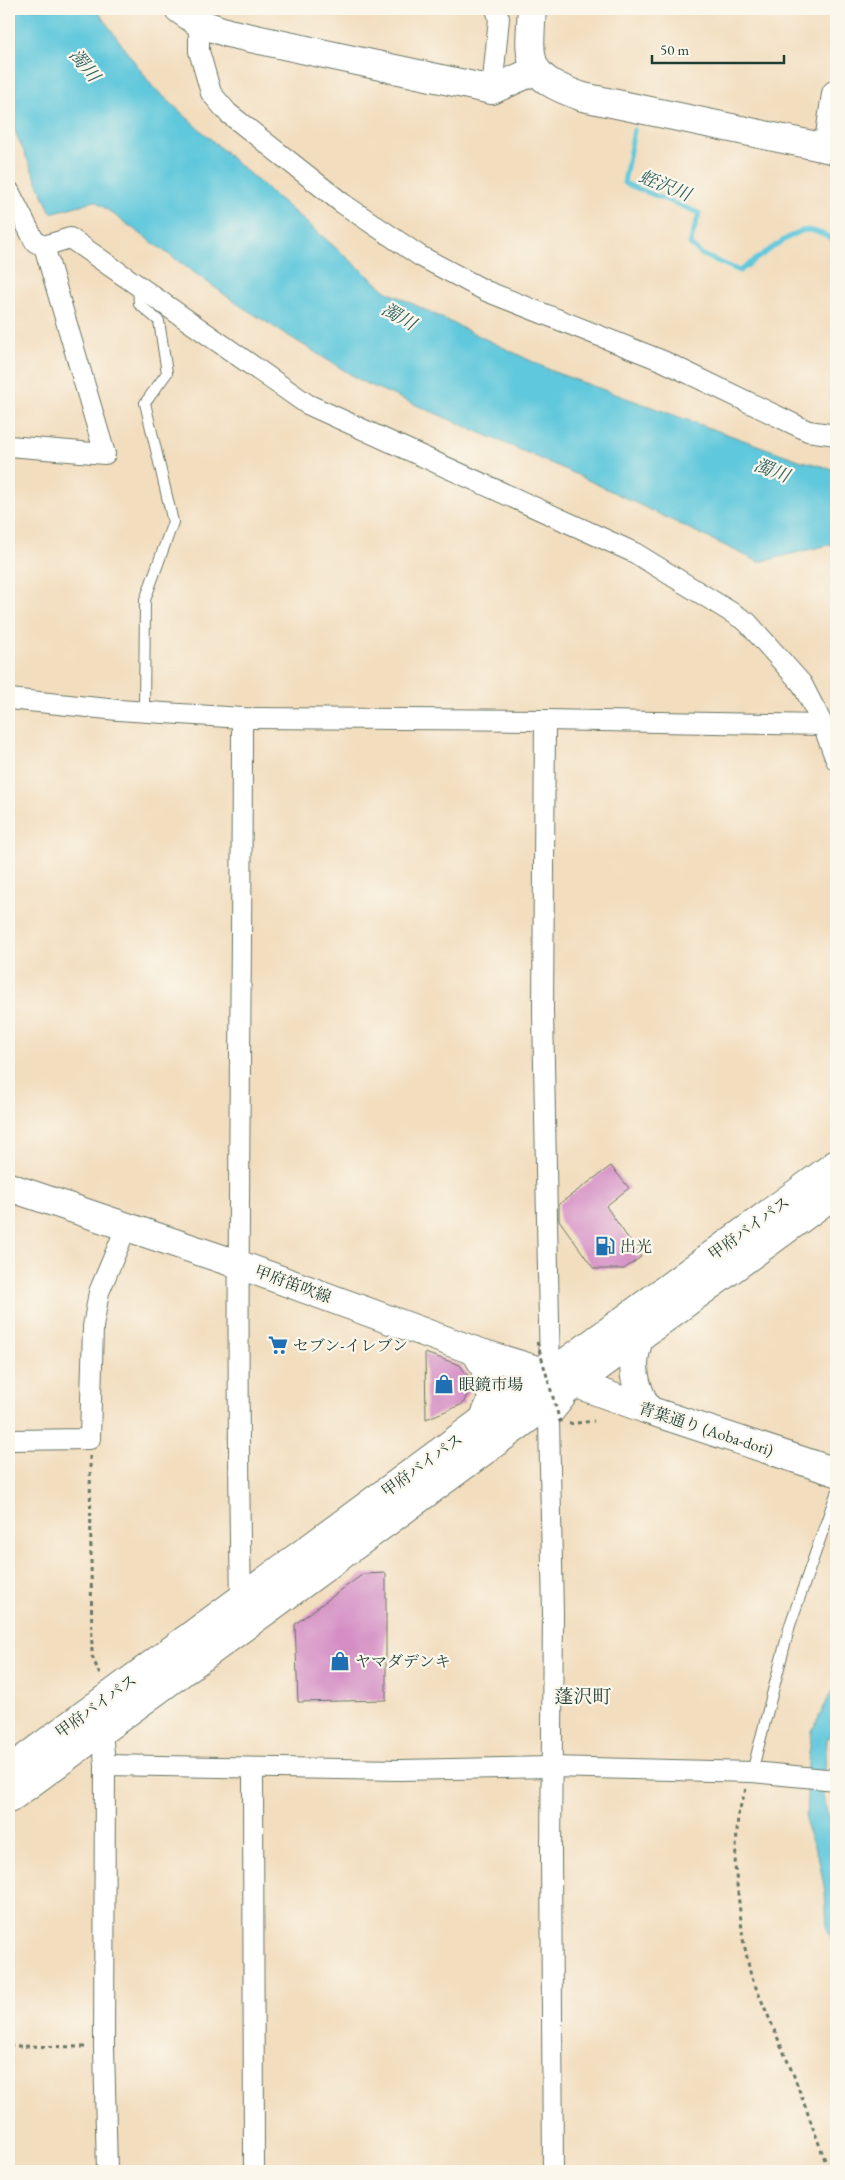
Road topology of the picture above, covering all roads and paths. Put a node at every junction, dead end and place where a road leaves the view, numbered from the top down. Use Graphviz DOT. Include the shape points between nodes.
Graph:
graph roads {
  1 [pos="496,9"];
  2 [pos="532,9"];
  3 [pos="189,16"];
  4 [pos="536,70"];
  5 [pos="492,90"];
  6 [pos="836,94"];
  7 [pos="832,149"];
  8 [pos="9,190"];
  9 [pos="44,246"];
  10 [pos="138,285"];
  11 [pos="836,435"];
  12 [pos="9,446"];
  13 [pos="9,699"];
  14 [pos="144,712"];
  15 [pos="242,718"];
  16 [pos="544,720"];
  17 [pos="822,725"];
  18 [pos="836,760"];
  19 [pos="836,1164"];
  20 [pos="9,1187"];
  21 [pos="836,1193"];
  22 [pos="126,1228"];
  23 [pos="237,1264"];
  24 [pos="640,1337"];
  25 [pos="537,1342"];
  26 [pos="475,1351"];
  27 [pos="550,1374"];
  28 [pos="576,1385"];
  29 [pos="648,1410"];
  30 [pos="483,1420"];
  31 [pos="594,1421"];
  32 [pos="90,1439"];
  33 [pos="9,1440"];
  34 [pos="836,1472"];
  35 [pos="836,1494"];
  36 [pos="241,1598"];
  37 [pos="100,1717"];
  38 [pos="105,1765"];
  39 [pos="253,1768"];
  40 [pos="551,1768"];
  41 [pos="9,1770"];
  42 [pos="759,1773"];
  43 [pos="836,1780"];
  44 [pos="9,1799"];
  45 [pos="9,2046"];
  46 [pos="104,2047"];
  47 [pos="106,2171"];
  48 [pos="254,2171"];
  49 [pos="553,2171"];
  50 [pos="829,2171"];
  1 -- 5 [label="street" via="499,18"];
  2 -- 4 [label="main road" via="531,56"];
  3 -- 5 [label="main road" via="238,35"];
  3 -- 11 [label="street" via="211,93 228,113 342,203 420,256 486,291 663,361 808,431"];
  4 -- 5 [label="main road"];
  4 -- 7 [label="main road" via="555,87 583,97"];
  6 -- 7 [label="main road"];
  8 -- 9 [label="street" via="36,242"];
  9 -- 10 [label="street" via="70,238"];
  9 -- 12 [label="street" via="105,454"];
  10 -- 14 [label="lane" via="139,304 159,321 167,373 144,403 173,522 145,600"];
  10 -- 17 [label="street" via="307,404 636,554 747,622 802,684"];
  13 -- 14 [label="street"];
  14 -- 15 [label="street"];
  15 -- 16 [label="street"];
  15 -- 23 [label="street"];
  16 -- 17 [label="street"];
  16 -- 27 [label="street" via="543,1012"];
  17 -- 18 [label="street"];
  19 -- 27 [label="main road, 甲府バイパス"];
  20 -- 22 [label="main road, 甲府笛吹線"];
  21 -- 24 [label="main road, 甲府バイパス"];
  22 -- 23 [label="main road, 甲府笛吹線"];
  22 -- 32 [label="street" via="99,1292 93,1328"];
  23 -- 26 [label="main road, 甲府笛吹線"];
  23 -- 36 [label="street"];
  24 -- 28 [label="main road, 甲府バイパス"];
  24 -- 29 [label="main road" via="635,1350 633,1375"];
  25 -- 31 [label="path, bridge" via="561,1425"];
  26 -- 27 [label="main road, 甲府笛吹線"];
  26 -- 30 [label="main road" via="485,1368 492,1400"];
  27 -- 28 [label="main road, 甲府笛吹線"];
  27 -- 30 [label="main road, 甲府バイパス"];
  28 -- 29 [label="main road, 青葉通り (Aoba-dori)"];
  28 -- 37 [label="main road, 甲府バイパス"];
  28 -- 40 [label="street" via="549,1418 553,1613"];
  29 -- 34 [label="main road, 青葉通り (Aoba-dori)"];
  30 -- 36 [label="main road, 甲府バイパス"];
  32 -- 33 [label="street"];
  32 -- 37 [label="path" via="92,1656"];
  35 -- 42 [label="lane" via="790,1626"];
  36 -- 37 [label="main road, 甲府バイパス"];
  37 -- 38 [label="street"];
  37 -- 41 [label="main road, 甲府バイパス" via="66,1728"];
  37 -- 44 [label="main road, 甲府バイパス" via="64,1759"];
  38 -- 39 [label="street"];
  38 -- 46 [label="street"];
  39 -- 40 [label="street"];
  39 -- 48 [label="street"];
  40 -- 42 [label="street"];
  40 -- 49 [label="street"];
  42 -- 43 [label="street"];
  42 -- 50 [label="path" via="738,1814 736,1866 743,1939 751,1976 794,2076"];
  45 -- 46 [label="path"];
  46 -- 47 [label="street"];
}
